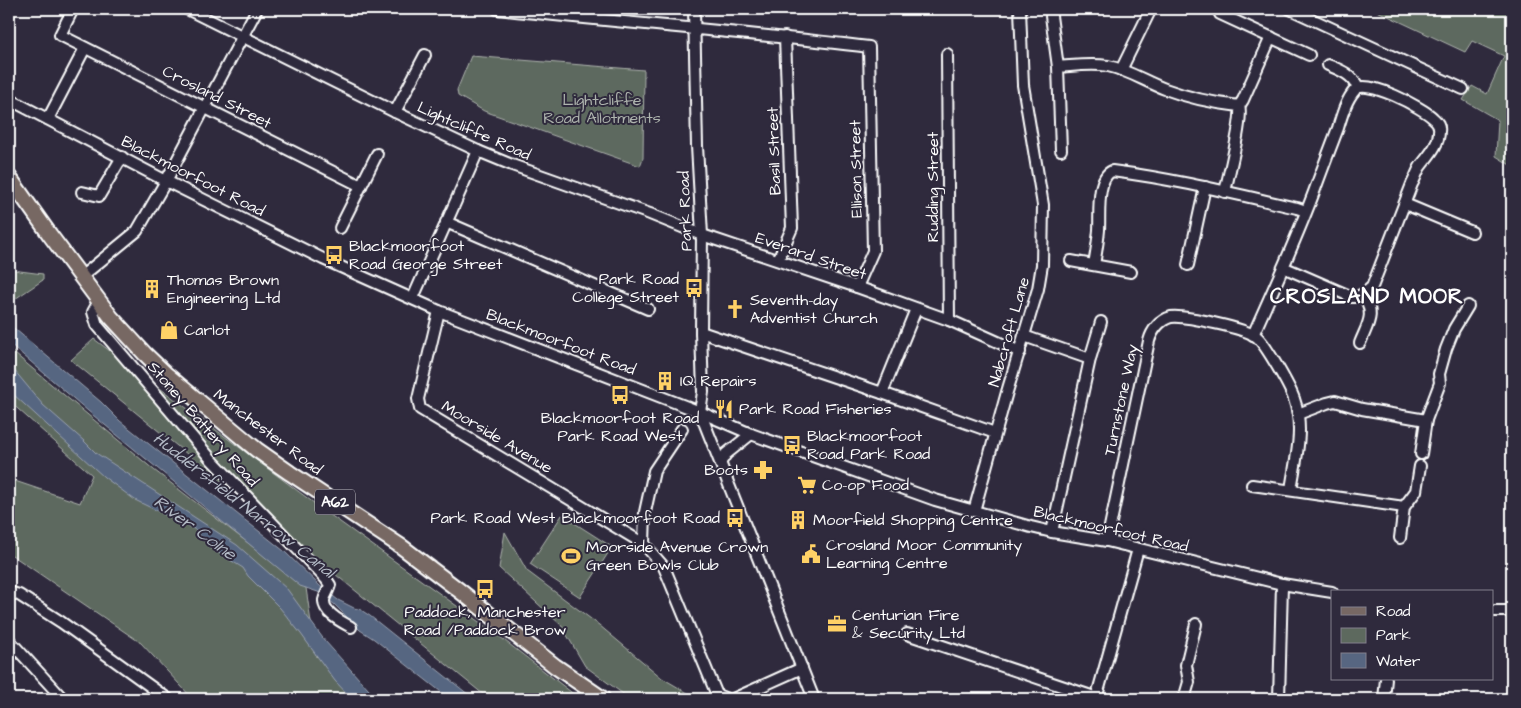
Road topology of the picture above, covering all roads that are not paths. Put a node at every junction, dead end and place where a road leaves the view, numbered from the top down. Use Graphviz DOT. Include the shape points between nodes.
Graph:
graph roads {
  1 [pos="73,9"];
  2 [pos="187,9"];
  3 [pos="257,9"];
  4 [pos="498,9"];
  5 [pos="694,9"];
  6 [pos="1020,9"];
  7 [pos="1151,9"];
  8 [pos="1290,9"];
  9 [pos="551,12"];
  10 [pos="1220,14"];
  11 [pos="1051,16"];
  12 [pos="694,29"];
  13 [pos="242,36"];
  14 [pos="785,37"];
  15 [pos="1271,37"];
  16 [pos="85,48"];
  17 [pos="947,54"];
  18 [pos="425,55"];
  19 [pos="1309,55"];
  20 [pos="1328,65"];
  21 [pos="1058,67"];
  22 [pos="1121,70"];
  23 [pos="1358,87"];
  24 [pos="1463,89"];
  25 [pos="9,99"];
  26 [pos="1239,106"];
  27 [pos="205,108"];
  28 [pos="395,112"];
  29 [pos="48,119"];
  30 [pos="1061,150"];
  31 [pos="478,151"];
  32 [pos="377,154"];
  33 [pos="122,156"];
  34 [pos="9,177"];
  35 [pos="166,181"];
  36 [pos="361,186"];
  37 [pos="1205,186"];
  38 [pos="82,192"];
  39 [pos="1225,192"];
  40 [pos="1405,204"];
  41 [pos="1306,211"];
  42 [pos="446,222"];
  43 [pos="340,228"];
  44 [pos="1472,232"];
  45 [pos="702,235"];
  46 [pos="778,260"];
  47 [pos="1071,261"];
  48 [pos="1094,265"];
  49 [pos="1188,265"];
  50 [pos="1283,267"];
  51 [pos="1130,272"];
  52 [pos="81,277"];
  53 [pos="857,287"];
  54 [pos="1363,294"];
  55 [pos="413,298"];
  56 [pos="99,301"];
  57 [pos="1468,306"];
  58 [pos="648,309"];
  59 [pos="916,309"];
  60 [pos="439,311"];
  61 [pos="949,320"];
  62 [pos="1101,322"];
  63 [pos="701,332"];
  64 [pos="1253,335"];
  65 [pos="1024,336"];
  66 [pos="1360,343"];
  67 [pos="1020,352"];
  68 [pos="1090,359"];
  69 [pos="882,393"];
  70 [pos="700,412"];
  71 [pos="1298,414"];
  72 [pos="1426,420"];
  73 [pos="682,429"];
  74 [pos="751,434"];
  75 [pos="995,434"];
  76 [pos="1421,454"];
  77 [pos="720,463"];
  78 [pos="1420,466"];
  79 [pos="1252,485"];
  80 [pos="1291,490"];
  81 [pos="1404,507"];
  82 [pos="974,511"];
  83 [pos="1052,532"];
  84 [pos="1400,538"];
  85 [pos="1106,541"];
  86 [pos="644,544"];
  87 [pos="1138,549"];
  88 [pos="1282,584"];
  89 [pos="9,592"];
  90 [pos="1331,592"];
  91 [pos="1494,611"];
  92 [pos="1512,611"];
  93 [pos="1196,624"];
  94 [pos="351,627"];
  95 [pos="907,634"];
  96 [pos="9,640"];
  97 [pos="802,668"];
  98 [pos="1386,680"];
  99 [pos="63,699"];
  100 [pos="168,699"];
  101 [pos="603,699"];
  102 [pos="727,699"];
  103 [pos="733,699"];
  104 [pos="814,699"];
  105 [pos="1097,699"];
  106 [pos="1184,699"];
  107 [pos="1279,699"];
  108 [pos="1384,699"];
  1 -- 16 [label="street, Crosland Street" via="60,36"];
  2 -- 13 [label="street, Lightcliffe Road"];
  3 -- 13 [label="street"];
  4 -- 9 [label="street"];
  5 -- 12 [label="street, Park Road"];
  6 -- 65 [label="street, Nabcroft Lane" via="1023,85 1043,205 1042,265"];
  7 -- 22 [label="street"];
  8 -- 24 [label="street"];
  9 -- 12 [label="street"];
  10 -- 15 [label="street"];
  11 -- 21 [label="street"];
  12 -- 14 [label="street"];
  12 -- 45 [label="street, Park Road"];
  13 -- 27 [label="street"];
  13 -- 28 [label="street, Lightcliffe Road"];
  14 -- 46 [label="street, Basil Street" via="792,228"];
  14 -- 53 [label="street, Ellison Street" via="869,46 873,251"];
  15 -- 19 [label="street"];
  15 -- 26 [label="street"];
  16 -- 27 [label="street, Crosland Street"];
  16 -- 29 [label="street"];
  17 -- 61 [label="street, Rudding Street"];
  18 -- 28 [label="street"];
  20 -- 23 [label="street" via="1347,74"];
  21 -- 22 [label="street" via="1086,64"];
  21 -- 30 [label="street"];
  22 -- 26 [label="street" via="1188,97"];
  23 -- 40 [label="street" via="1369,86 1394,95 1416,106 1439,125 1437,143 1420,168"];
  23 -- 41 [label="street" via="1346,106"];
  25 -- 29 [label="street, Blackmoorfoot Road"];
  26 -- 39 [label="street" via="1241,110"];
  27 -- 35 [label="street"];
  27 -- 36 [label="street, Crosland Street"];
  28 -- 31 [label="street, Lightcliffe Road"];
  29 -- 33 [label="street, Blackmoorfoot Road"];
  31 -- 42 [label="street"];
  31 -- 45 [label="street, Lightcliffe Road"];
  32 -- 36 [label="street"];
  33 -- 35 [label="street, Blackmoorfoot Road"];
  33 -- 38 [label="street" via="99,196"];
  34 -- 52 [label="main road, Manchester Road / A62"];
  35 -- 52 [label="street" via="137,231"];
  35 -- 55 [label="street, Blackmoorfoot Road" via="323,259"];
  36 -- 43 [label="street"];
  37 -- 39 [label="street"];
  37 -- 48 [label="street" via="1155,176 1107,173 1100,197"];
  37 -- 49 [label="street"];
  39 -- 41 [label="street"];
  40 -- 44 [label="street"];
  40 -- 54 [label="street" via="1372,287"];
  41 -- 50 [label="street"];
  42 -- 55 [label="street"];
  42 -- 58 [label="street"];
  45 -- 46 [label="street, Everard Street"];
  45 -- 63 [label="street, Park Road"];
  46 -- 53 [label="street, Everard Street"];
  47 -- 48 [label="street"];
  48 -- 51 [label="street"];
  50 -- 54 [label="street" via="1352,297"];
  50 -- 64 [label="street"];
  52 -- 56 [label="main road, Manchester Road / A62"];
  53 -- 59 [label="street, Everard Street"];
  54 -- 66 [label="street" via="1371,317"];
  55 -- 60 [label="street, Blackmoorfoot Road"];
  56 -- 94 [label="street, Stoney Battery Road" via="93,312 97,325 211,459 326,579 330,585 325,605 338,620"];
  56 -- 101 [label="main road, Manchester Road / A62" via="167,375 257,450 410,552"];
  57 -- 72 [label="street" via="1446,349 1439,374 1440,383"];
  59 -- 61 [label="street, Everard Street"];
  59 -- 69 [label="street"];
  60 -- 70 [label="street, Blackmoorfoot Road"];
  60 -- 86 [label="street, Moorside Avenue" via="418,399 420,409"];
  61 -- 67 [label="street, Everard Street"];
  62 -- 68 [label="street"];
  63 -- 69 [label="street"];
  63 -- 70 [label="street, Park Road" via="703,392"];
  64 -- 71 [label="street" via="1261,342 1290,390"];
  64 -- 85 [label="street, Turnstone Way" via="1180,317 1166,319 1153,330"];
  65 -- 67 [label="street, Nabcroft Lane"];
  65 -- 68 [label="street"];
  67 -- 75 [label="street, Nabcroft Lane"];
  68 -- 83 [label="street"];
  69 -- 75 [label="street"];
  70 -- 74 [label="street, Blackmoorfoot Road"];
  70 -- 77 [label="street"];
  71 -- 72 [label="street" via="1335,401 1362,410"];
  71 -- 80 [label="street" via="1299,436"];
  72 -- 76 [label="street"];
  73 -- 86 [label="street" via="654,471"];
  74 -- 77 [label="street"];
  74 -- 82 [label="street, Blackmoorfoot Road"];
  75 -- 82 [label="street, Nabcroft Lane"];
  77 -- 97 [label="street"];
  78 -- 81 [label="street" via="1416,491"];
  79 -- 80 [label="street"];
  80 -- 81 [label="street"];
  81 -- 84 [label="street"];
  82 -- 83 [label="street, Blackmoorfoot Road"];
  83 -- 85 [label="street, Blackmoorfoot Road"];
  85 -- 87 [label="street, Blackmoorfoot Road"];
  86 -- 102 [label="street, Moorside Avenue" via="664,567 717,695"];
  87 -- 88 [label="street, Blackmoorfoot Road"];
  87 -- 105 [label="street"];
  88 -- 90 [label="street, Blackmoorfoot Road"];
  88 -- 107 [label="street"];
  89 -- 100 [label="street" via="20,595 61,622"];
  91 -- 92 [label="street"];
  93 -- 106 [label="street" via="1186,665 1189,682"];
  95 -- 105 [label="street"];
  96 -- 99 [label="street"];
  97 -- 103 [label="street"];
  97 -- 104 [label="street"];
  98 -- 108 [label="street"];
}
